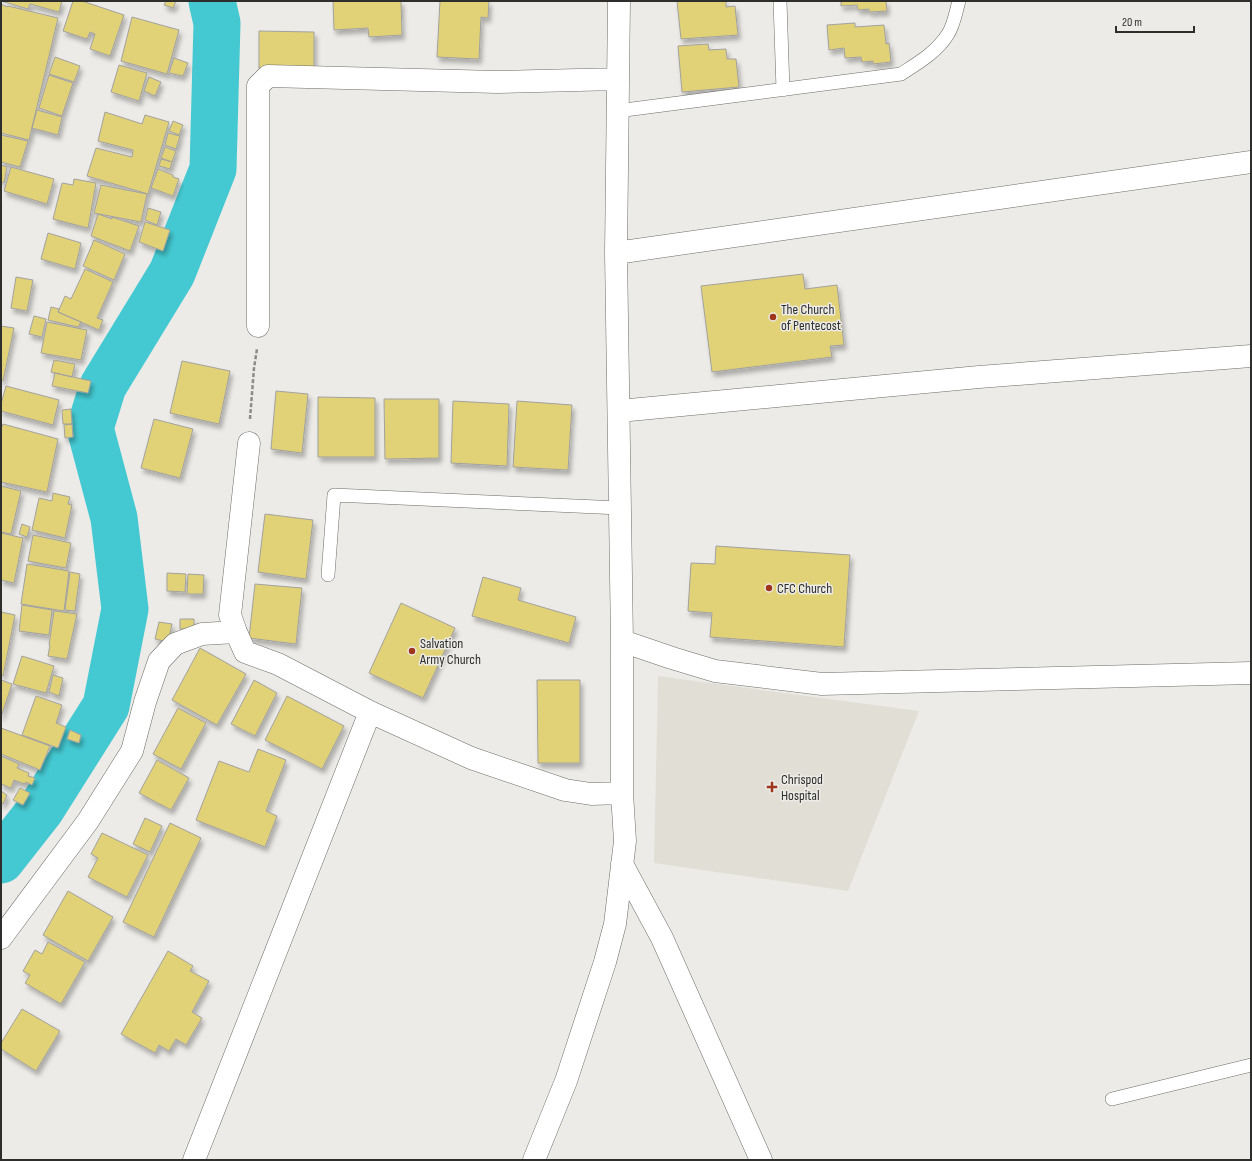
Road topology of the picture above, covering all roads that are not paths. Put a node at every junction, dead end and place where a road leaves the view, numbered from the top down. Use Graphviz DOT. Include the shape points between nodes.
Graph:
graph roads {
  1 [pos="619,1"];
  2 [pos="780,1"];
  3 [pos="959,1"];
  4 [pos="618,79"];
  5 [pos="783,90"];
  6 [pos="617,111"];
  7 [pos="1251,162"];
  8 [pos="616,253"];
  9 [pos="258,326"];
  10 [pos="1251,356"];
  11 [pos="619,411"];
  12 [pos="249,443"];
  13 [pos="620,508"];
  14 [pos="328,575"];
  15 [pos="236,632"];
  16 [pos="622,641"];
  17 [pos="1251,673"];
  18 [pos="370,712"];
  19 [pos="622,793"];
  20 [pos="622,864"];
  21 [pos="1,938"];
  22 [pos="1251,1065"];
  23 [pos="1112,1099"];
  24 [pos="194,1160"];
  25 [pos="534,1160"];
  26 [pos="761,1160"];
  1 -- 4 [label="street"];
  2 -- 5 [label="lane"];
  3 -- 5 [label="lane" via="949,33 941,44 901,74"];
  4 -- 6 [label="street"];
  4 -- 9 [label="street" via="497,82 268,76 258,86"];
  5 -- 6 [label="lane"];
  6 -- 8 [label="street"];
  7 -- 8 [label="street"];
  8 -- 11 [label="street"];
  10 -- 11 [label="street" via="979,377"];
  11 -- 13 [label="street"];
  12 -- 15 [label="street" via="230,615"];
  13 -- 14 [label="lane" via="334,495"];
  13 -- 16 [label="street"];
  15 -- 18 [label="street" via="246,652 278,664"];
  15 -- 21 [label="street" via="202,634 175,644 159,661 132,751 88,821"];
  16 -- 17 [label="street" via="715,671 822,684"];
  16 -- 19 [label="street"];
  18 -- 19 [label="street" via="472,758 558,788 591,794"];
  18 -- 24 [label="street"];
  19 -- 20 [label="street" via="625,841"];
  20 -- 25 [label="street" via="615,924 605,962 566,1081"];
  20 -- 26 [label="street" via="662,938"];
  22 -- 23 [label="lane"];
}
